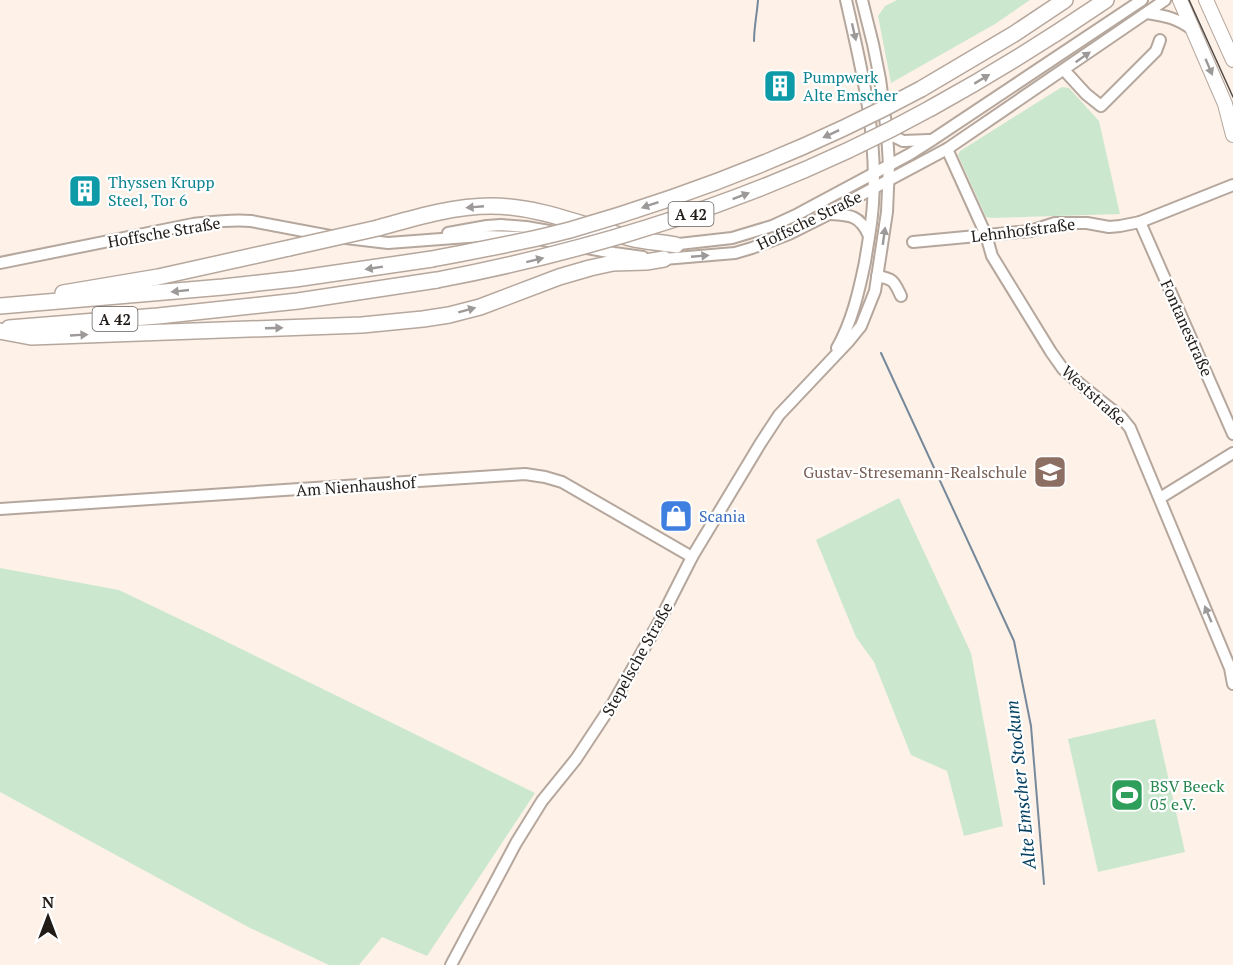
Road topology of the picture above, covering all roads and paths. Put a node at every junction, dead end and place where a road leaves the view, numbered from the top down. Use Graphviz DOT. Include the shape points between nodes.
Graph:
graph roads {
  1 [pos="1065,0"];
  2 [pos="1106,0"];
  3 [pos="1142,0"];
  4 [pos="1165,0"];
  5 [pos="1180,0"];
  6 [pos="1206,0"];
  7 [pos="865,1"];
  8 [pos="847,3"];
  9 [pos="1147,13"];
  10 [pos="1193,30"];
  11 [pos="1160,40"];
  12 [pos="1233,60"];
  13 [pos="1064,70"];
  14 [pos="887,133"];
  15 [pos="1233,135"];
  16 [pos="932,140"];
  17 [pos="947,149"];
  18 [pos="889,165"];
  19 [pos="873,174"];
  20 [pos="889,180"];
  21 [pos="1233,185"];
  22 [pos="874,188"];
  23 [pos="829,214"];
  24 [pos="1140,222"];
  25 [pos="986,235"];
  26 [pos="869,236"];
  27 [pos="732,238"];
  28 [pos="913,242"];
  29 [pos="400,243"];
  30 [pos="676,245"];
  31 [pos="735,253"];
  32 [pos="664,259"];
  33 [pos="0,263"];
  34 [pos="877,276"];
  35 [pos="901,296"];
  36 [pos="16,305"];
  37 [pos="0,306"];
  38 [pos="0,330"];
  39 [pos="831,359"];
  40 [pos="1233,434"];
  41 [pos="1233,453"];
  42 [pos="1160,498"];
  43 [pos="0,509"];
  44 [pos="692,557"];
  45 [pos="1232,667"];
  46 [pos="1233,684"];
  47 [pos="451,965"];
  1 -- 36 [label="highway, A 42, one-way, bridge" via="921,89 830,135 767,163 637,210 568,230 432,259 259,283"];
  38 -- 2 [label="highway, A 42, one-way, bridge" via="367,292 504,267 678,219 755,191 902,124 966,89"];
  3 -- 16 [label="street, Hoffsche Straße"];
  4 -- 9 [label="street, Hoffsche Straße"];
  5 -- 10 [label="main road"];
  6 -- 12 [label="main road"];
  7 -- 8 [label="street"];
  7 -- 14 [label="street, Stepelsche Straße"];
  8 -- 19 [label="street, Stepelsche Straße, one-way" via="865,81"];
  9 -- 10 [label="street" via="1170,17"];
  13 -- 9 [label="street, Hoffsche Straße, one-way"];
  10 -- 15 [label="main road, one-way" via="1225,104"];
  11 -- 13 [label="street" via="1156,51 1101,106"];
  13 -- 17 [label="street, Hoffsche Straße"];
  14 -- 16 [label="street" via="903,141"];
  14 -- 18 [label="street, Stepelsche Straße"];
  16 -- 18 [label="street, Hoffsche Straße"];
  17 -- 20 [label="street, Hoffsche Straße"];
  17 -- 25 [label="street, Weststraße"];
  18 -- 19 [label="street, Hoffsche Straße"];
  18 -- 20 [label="street, Stepelsche Straße"];
  19 -- 22 [label="street, Stepelsche Straße"];
  19 -- 27 [label="street, Hoffsche Straße" via="772,226"];
  20 -- 22 [label="street, Hoffsche Straße"];
  34 -- 20 [label="street, Stepelsche Straße, one-way"];
  21 -- 24 [label="street, Lehnhofstraße"];
  22 -- 23 [label="street, Hoffsche Straße"];
  22 -- 26 [label="street, Stepelsche Straße"];
  23 -- 26 [label="street" via="860,220"];
  23 -- 31 [label="street, Hoffsche Straße" via="789,234"];
  24 -- 25 [label="street, Lehnhofstraße" via="1110,227 1055,223 1030,231"];
  24 -- 40 [label="street, Fontanestraße"];
  25 -- 28 [label="street, Lehnhofstraße"];
  25 -- 42 [label="street, Weststraße" via="992,256 1063,369 1130,428"];
  26 -- 39 [label="street, Stepelsche Straße" via="858,294 848,326"];
  27 -- 30 [label="street, Hoffsche Straße"];
  27 -- 31 [label="street"];
  29 -- 30 [label="street, Hoffsche Straße" via="501,225 632,245"];
  29 -- 32 [label="street, Hoffsche Straße" via="481,236 529,237"];
  29 -- 33 [label="street, Hoffsche Straße" via="322,236 240,220 193,224"];
  30 -- 36 [label="highway, one-way, bridge" via="634,239 522,208 489,206 454,210"];
  32 -- 31 [label="street, Hoffsche Straße, one-way"];
  38 -- 32 [label="highway, one-way" via="31,337 423,320 480,307 582,270"];
  34 -- 35 [label="street" via="890,278"];
  34 -- 39 [label="street, Stepelsche Straße" via="861,326"];
  36 -- 37 [label="highway, A 42"];
  39 -- 44 [label="street, Stepelsche Straße" via="779,415"];
  41 -- 42 [label="street"];
  45 -- 42 [label="street, Weststraße, one-way"];
  43 -- 44 [label="street, Am Nienhaushof" via="525,474 562,482"];
  44 -- 47 [label="street, Stepelsche Straße" via="613,703 520,836"];
  45 -- 46 [label="street, Weststraße"];
}
